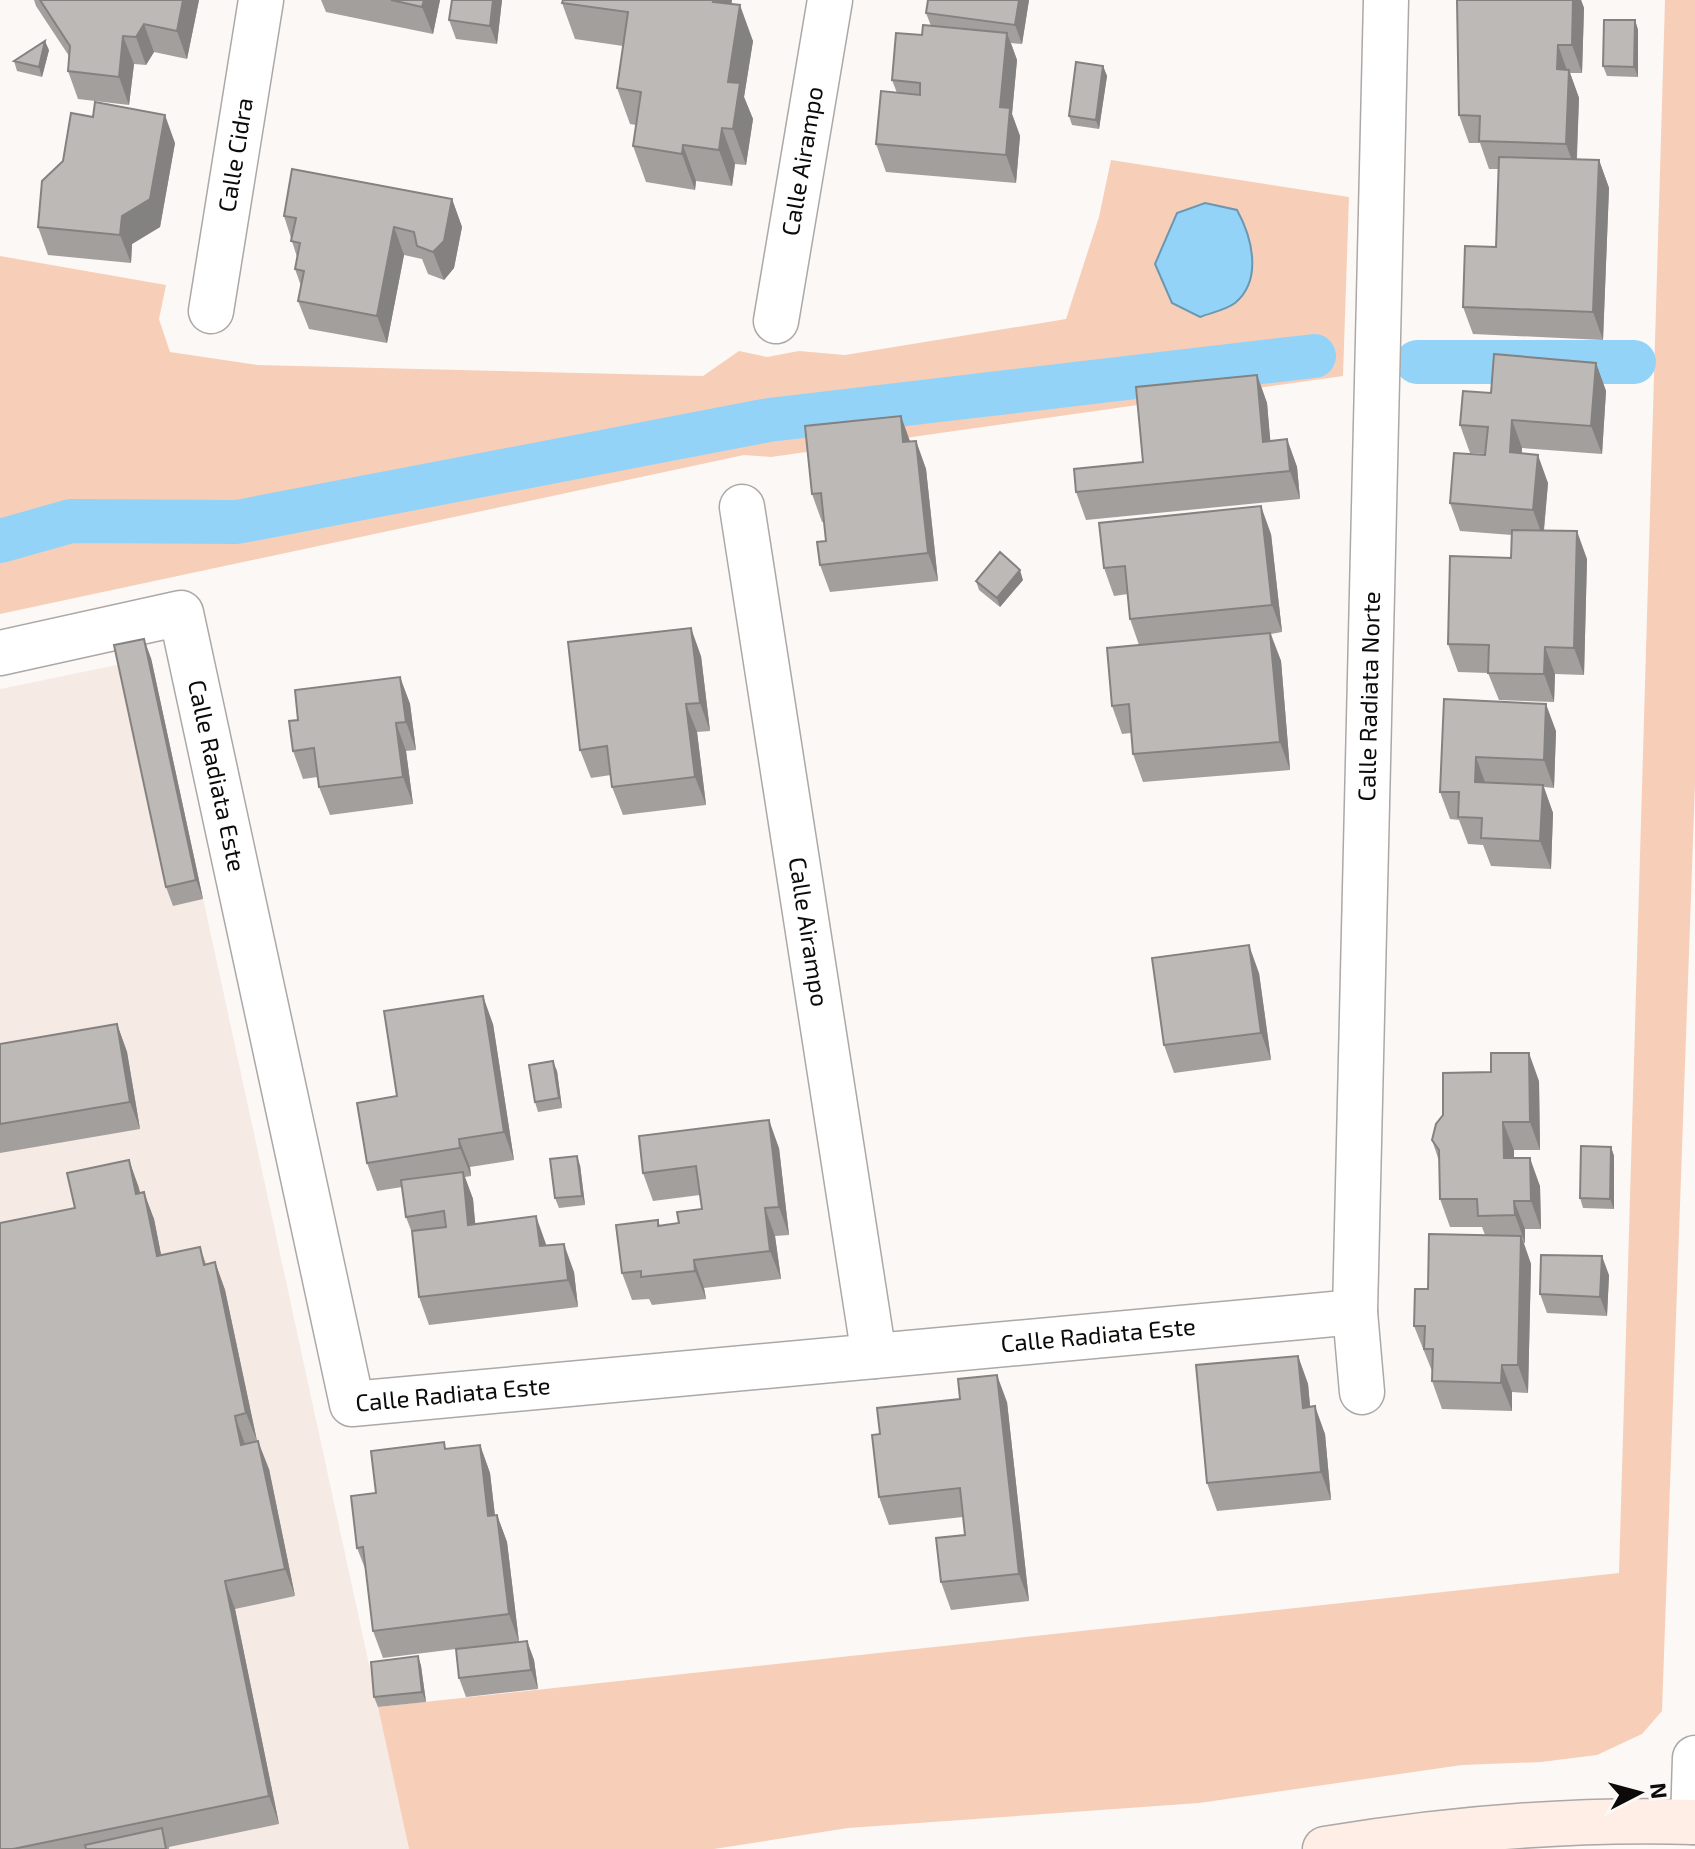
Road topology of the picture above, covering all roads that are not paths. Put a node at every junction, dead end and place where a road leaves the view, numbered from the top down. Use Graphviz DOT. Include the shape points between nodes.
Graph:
graph roads {
  1 [pos="261,0"];
  2 [pos="830,0"];
  3 [pos="1386,0"];
  4 [pos="211,311"];
  5 [pos="776,321"];
  6 [pos="742,507"];
  7 [pos="0,653"];
  8 [pos="1355,1312"];
  9 [pos="874,1356"];
  10 [pos="1362,1392"];
  11 [pos="1695,1758"];
  12 [pos="1694,1822"];
  13 [pos="1325,1849"];
  1 -- 4 [label="street, Calle Cidra"];
  2 -- 5 [label="street, Calle Airampo"];
  3 -- 8 [label="street, Calle Radiata Norte"];
  6 -- 9 [label="street, Calle Airampo"];
  7 -- 9 [label="street, Calle Radiata Este" via="181,613 352,1404"];
  8 -- 9 [label="street, Calle Radiata Este"];
  8 -- 10 [label="street, Calle Radiata Norte"];
  11 -- 12 [label="street"];
  12 -- 13 [label="main road" via="1550,1823 1426,1833"];
}
